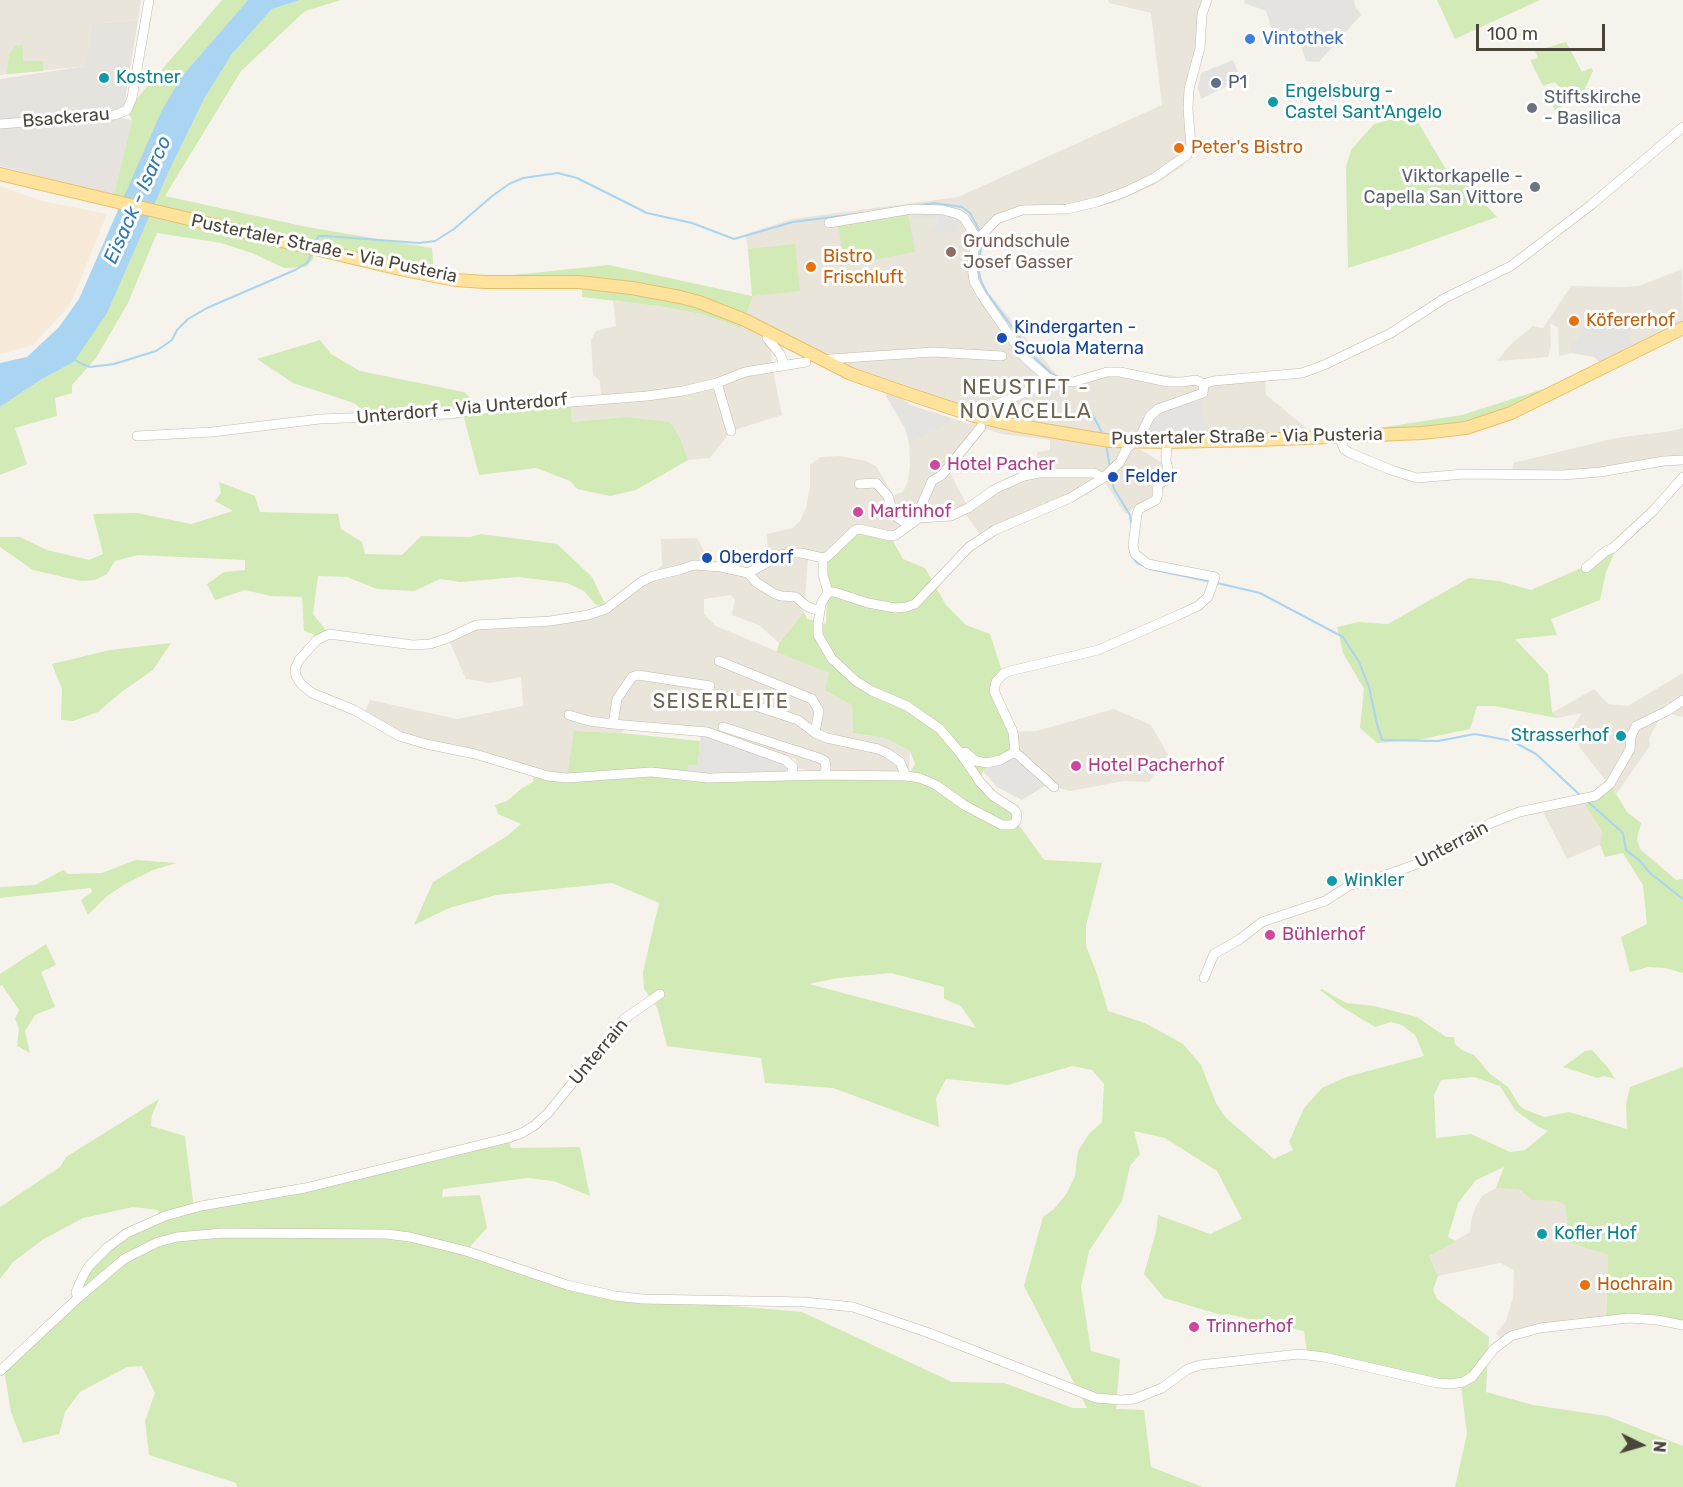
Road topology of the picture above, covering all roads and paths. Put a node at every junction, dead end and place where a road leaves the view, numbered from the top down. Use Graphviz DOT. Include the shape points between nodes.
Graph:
graph roads {
  1 [pos="149,0"];
  2 [pos="1207,0"];
  3 [pos="0,124"];
  4 [pos="1683,127"];
  5 [pos="0,174"];
  6 [pos="829,223"];
  7 [pos="979,238"];
  8 [pos="1683,328"];
  9 [pos="769,332"];
  10 [pos="1016,343"];
  11 [pos="830,359"];
  12 [pos="806,362"];
  13 [pos="783,364"];
  14 [pos="1047,376"];
  15 [pos="717,383"];
  16 [pos="1204,384"];
  17 [pos="986,412"];
  18 [pos="981,427"];
  19 [pos="731,431"];
  20 [pos="137,436"];
  21 [pos="1339,436"];
  22 [pos="1133,442"];
  23 [pos="1167,442"];
  24 [pos="1683,460"];
  25 [pos="1683,477"];
  26 [pos="1103,478"];
  27 [pos="859,484"];
  28 [pos="919,518"];
  29 [pos="909,525"];
  30 [pos="823,558"];
  31 [pos="1586,568"];
  32 [pos="748,573"];
  33 [pos="828,592"];
  34 [pos="819,611"];
  35 [pos="719,661"];
  36 [pos="710,686"];
  37 [pos="719,694"];
  38 [pos="1683,700"];
  39 [pos="569,716"];
  40 [pos="613,724"];
  41 [pos="723,728"];
  42 [pos="816,733"];
  43 [pos="1015,752"];
  44 [pos="961,754"];
  45 [pos="791,775"];
  46 [pos="825,775"];
  47 [pos="906,776"];
  48 [pos="1054,787"];
  49 [pos="1204,978"];
  50 [pos="660,994"];
  51 [pos="78,1298"];
  52 [pos="1683,1325"];
  53 [pos="0,1371"];
  1 -- 3 [label="street, Bsackerau" via="127,110 115,115"];
  2 -- 7 [label="street" via="1189,89 1191,146 1187,155 1154,178 1097,202 1067,209 1012,212 997,219"];
  4 -- 16 [label="street" via="1511,266 1445,298 1391,333 1302,373"];
  5 -- 9 [label="main road, Pustertaler Straße - Via Pusteria" via="455,280 579,282 656,292 699,302"];
  6 -- 7 [label="street" via="912,209 943,210 964,218"];
  7 -- 10 [label="street" via="972,266 974,281"];
  8 -- 21 [label="main road, Pustertaler Straße - Via Pusteria" via="1485,423 1422,433"];
  9 -- 13 [label="street" via="766,338"];
  9 -- 22 [label="main road, Pustertaler Straße - Via Pusteria" via="851,374 975,416"];
  10 -- 11 [label="street" via="1001,359 933,352"];
  10 -- 14 [label="street" via="1025,358"];
  12 -- 13 [label="street, Unterdorf - Via Unterdorf"];
  13 -- 15 [label="street, Unterdorf - Via Unterdorf"];
  14 -- 16 [label="street" via="1073,382 1120,372"];
  14 -- 17 [label="street" via="1041,386"];
  15 -- 19 [label="street"];
  15 -- 20 [label="street, Unterdorf - Via Unterdorf" via="624,398 450,414 320,419"];
  16 -- 22 [label="street" via="1203,393 1158,409"];
  18 -- 28 [label="street" via="942,475 932,481"];
  21 -- 23 [label="main road, Pustertaler Straße - Via Pusteria"];
  21 -- 24 [label="street" via="1350,453 1417,478 1465,474 1563,475"];
  22 -- 23 [label="main road, Pustertaler Straße - Via Pusteria"];
  22 -- 26 [label="street"];
  23 -- 43 [label="street" via="1170,477 1156,486 1156,500 1139,509 1135,554 1149,564 1214,581 1208,597 1198,606 1098,650 1003,674 994,691 1013,732"];
  25 -- 31 [label="street" via="1653,511"];
  26 -- 28 [label="street" via="1094,472 1024,476 951,516"];
  26 -- 33 [label="street" via="1070,498 995,530 969,547 915,604 895,608"];
  27 -- 29 [label="street" via="876,483 888,496 898,518"];
  28 -- 29 [label="street"];
  29 -- 30 [label="street" via="890,536 855,530"];
  30 -- 32 [label="street" via="801,552 782,555"];
  30 -- 33 [label="street"];
  32 -- 34 [label="street" via="773,593 796,597"];
  32 -- 45 [label="street" via="694,565 653,576 606,609 588,615 476,625 430,644 329,634 317,640 299,660 296,676 312,693 354,710 399,736 548,776 651,772 708,777"];
  33 -- 34 [label="street"];
  34 -- 44 [label="street" via="818,635 840,668 872,691 922,714"];
  35 -- 42 [label="street" via="812,699 819,711"];
  36 -- 40 [label="street" via="638,675 617,699"];
  37 -- 42 [label="street" via="798,720"];
  38 -- 49 [label="street, Unterrain" via="1636,726 1630,749 1610,784 1585,798 1520,812 1491,823 1417,864 1350,885 1325,901 1262,922 1214,954"];
  39 -- 40 [label="street"];
  40 -- 45 [label="street" via="707,732 785,760 793,767"];
  41 -- 46 [label="street" via="819,758 825,761"];
  42 -- 47 [label="street" via="887,753 900,762"];
  43 -- 44 [label="street" via="987,763"];
  43 -- 48 [label="street"];
  44 -- 47 [label="street" via="993,796 1015,810 1016,821 1012,825 1002,825 964,805 936,784"];
  45 -- 46 [label="street"];
  46 -- 47 [label="street"];
  50 -- 51 [label="street, Unterrain" via="624,1019 535,1125 508,1138 305,1188 165,1216 127,1233 89,1266 78,1286"];
  51 -- 52 [label="street" via="124,1259 177,1237 270,1232 386,1234 466,1251 567,1285 615,1296 854,1307 1096,1398 1121,1400 1162,1388 1200,1365 1299,1354 1452,1384 1472,1377 1510,1336 1540,1328 1629,1318"];
  51 -- 53 [label="street"];
}
